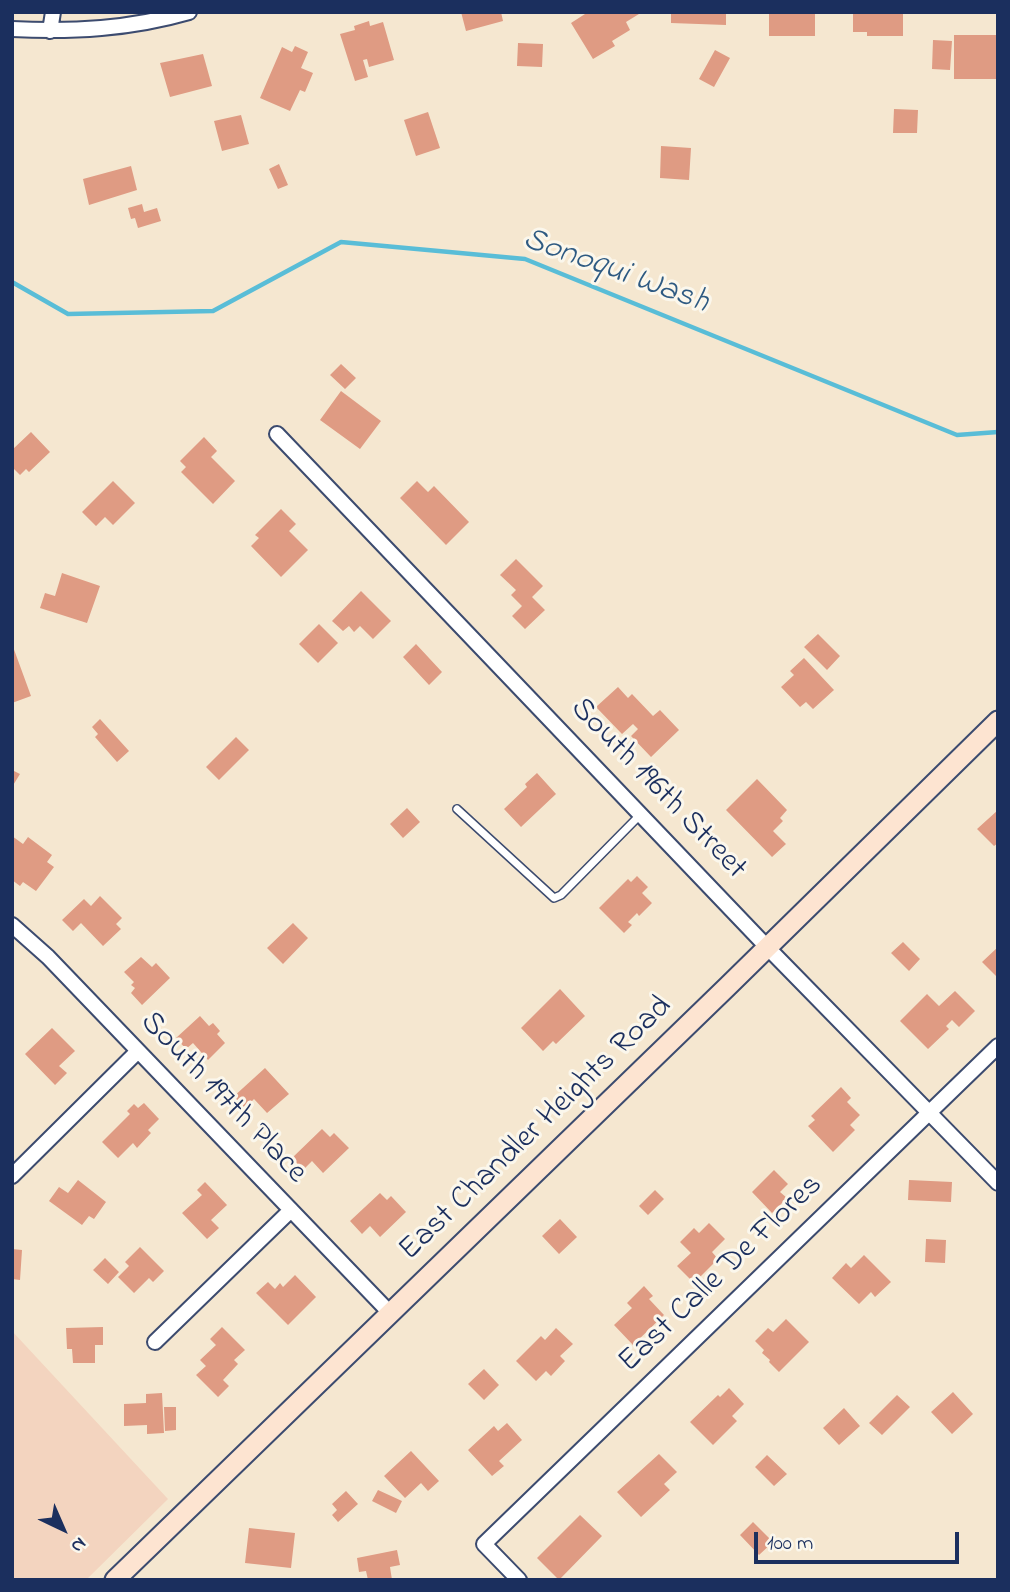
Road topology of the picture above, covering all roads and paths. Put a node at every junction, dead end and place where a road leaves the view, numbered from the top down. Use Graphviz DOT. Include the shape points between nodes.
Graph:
graph roads {
  1 [pos="53,12"];
  2 [pos="189,12"];
  3 [pos="12,29"];
  4 [pos="50,30"];
  5 [pos="277,434"];
  6 [pos="998,721"];
  7 [pos="457,809"];
  8 [pos="641,814"];
  9 [pos="12,925"];
  10 [pos="767,947"];
  11 [pos="998,1046"];
  12 [pos="138,1051"];
  13 [pos="930,1113"];
  14 [pos="12,1176"];
  15 [pos="998,1183"];
  16 [pos="291,1210"];
  17 [pos="390,1313"];
  18 [pos="155,1342"];
  19 [pos="114,1580"];
  20 [pos="519,1580"];
  1 -- 4 [label="street"];
  2 -- 4 [label="street" via="99,30"];
  3 -- 4 [label="street"];
  5 -- 8 [label="street, South 196th Street"];
  6 -- 10 [label="main road, East Chandler Heights Road"];
  7 -- 8 [label="lane" via="554,898"];
  8 -- 10 [label="street, South 196th Street"];
  9 -- 12 [label="street, South 197th Place"];
  10 -- 13 [label="street, South 196th Street"];
  10 -- 17 [label="main road, East Chandler Heights Road"];
  11 -- 13 [label="street, East Calle De Flores"];
  12 -- 14 [label="street"];
  12 -- 16 [label="street, South 197th Place"];
  13 -- 15 [label="street, South 196th Street"];
  13 -- 20 [label="street, East Calle De Flores" via="484,1544"];
  16 -- 17 [label="street, South 197th Place"];
  16 -- 18 [label="street"];
  17 -- 19 [label="main road, East Chandler Heights Road"];
}
